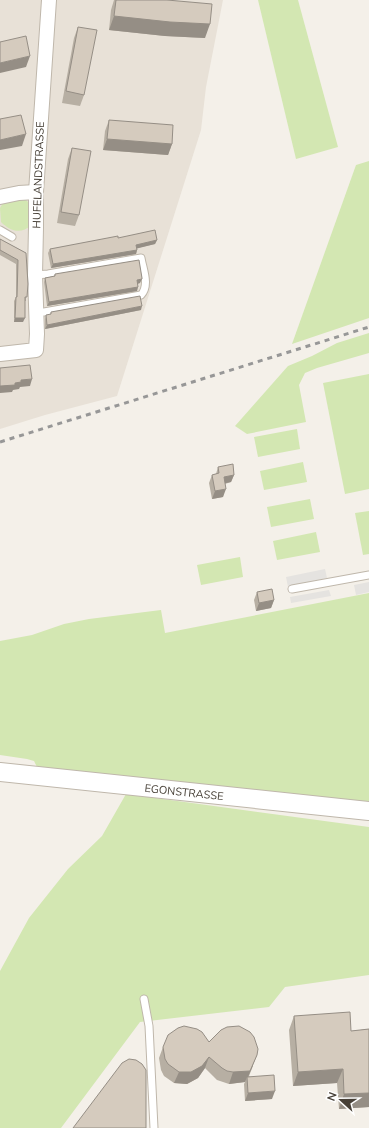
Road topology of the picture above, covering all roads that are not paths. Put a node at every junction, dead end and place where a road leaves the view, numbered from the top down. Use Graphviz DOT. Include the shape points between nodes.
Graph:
graph roads {
  1 [pos="49,0"];
  2 [pos="36,192"];
  3 [pos="0,197"];
  4 [pos="0,230"];
  5 [pos="12,237"];
  6 [pos="34,275"];
  7 [pos="36,312"];
  8 [pos="0,354"];
  9 [pos="369,575"];
  10 [pos="292,589"];
  11 [pos="0,772"];
  12 [pos="369,811"];
  13 [pos="144,999"];
  14 [pos="154,1128"];
  1 -- 2 [label="street, HUFELANDSTRASSE"];
  2 -- 3 [label="street"];
  2 -- 6 [label="street, HUFELANDSTRASSE"];
  4 -- 5 [label="lane"];
  6 -- 7 [label="street, HUFELANDSTRASSE"];
  6 -- 7 [label="lane" via="141,258 146,285 141,294"];
  7 -- 8 [label="street, HUFELANDSTRASSE" via="36,350"];
  9 -- 10 [label="lane"];
  11 -- 12 [label="street, EGONSTRASSE"];
  13 -- 14 [label="lane" via="149,1026"];
}
